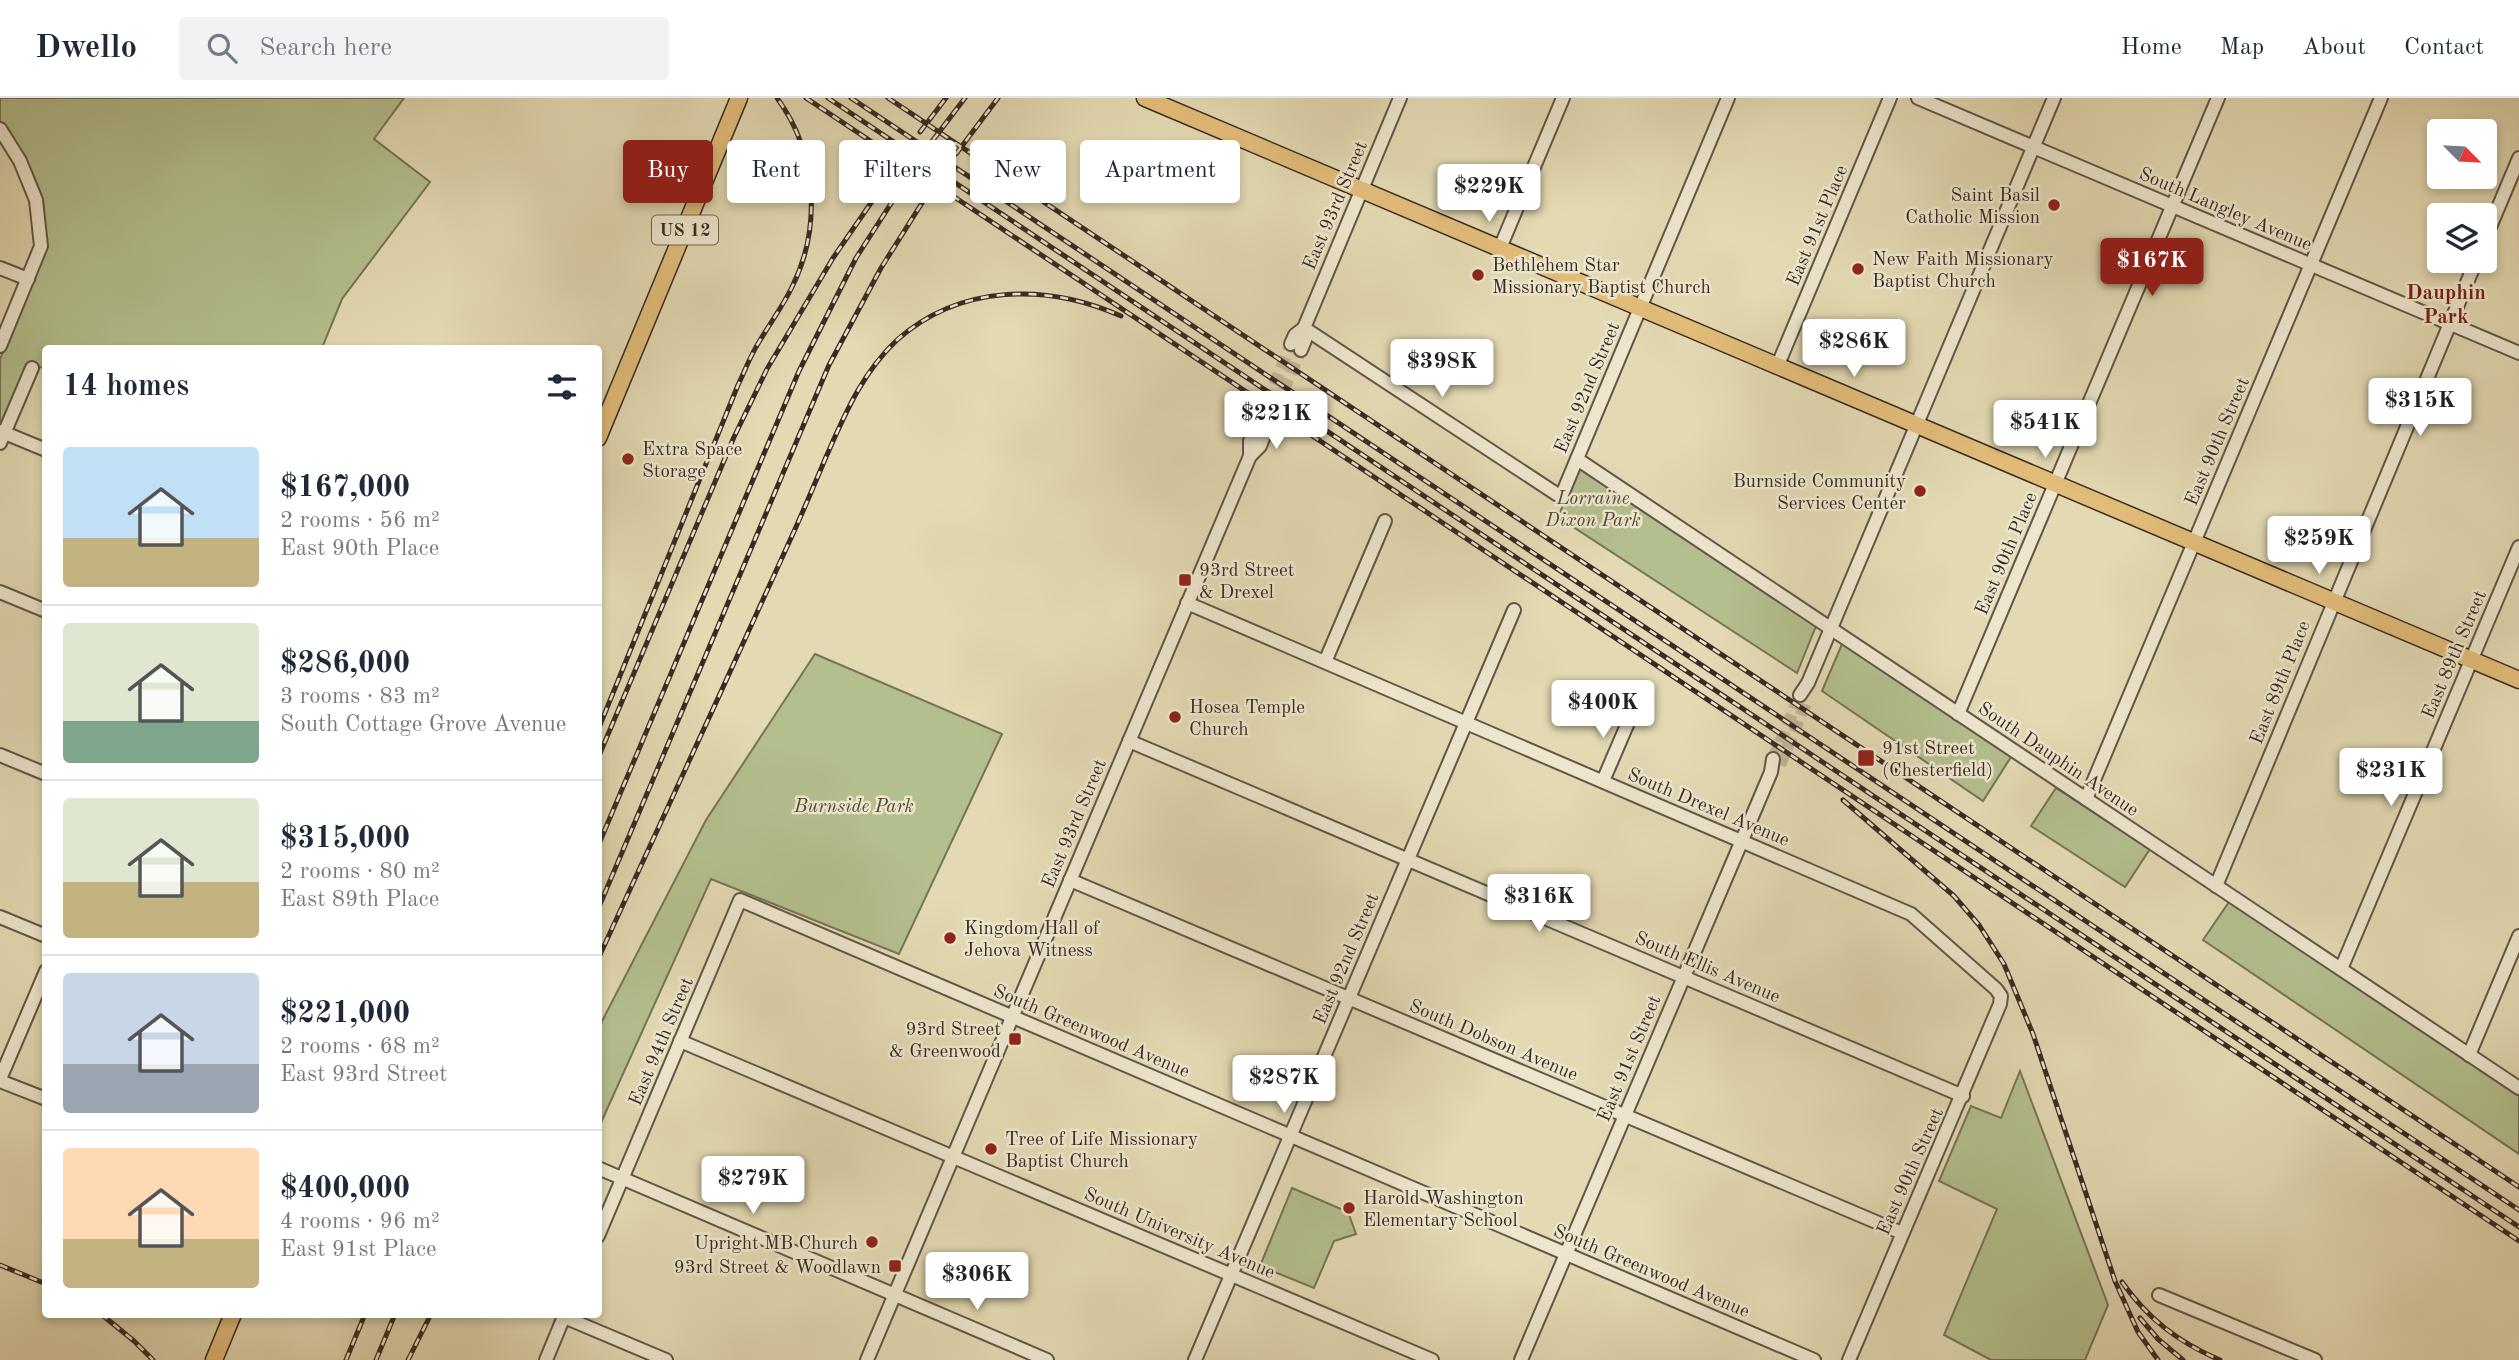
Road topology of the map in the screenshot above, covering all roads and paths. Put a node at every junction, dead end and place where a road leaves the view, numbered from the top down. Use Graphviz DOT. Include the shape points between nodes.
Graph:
graph roads {
  1 [pos="739,98"];
  2 [pos="1145,98"];
  3 [pos="1400,98"];
  4 [pos="1563,98"];
  5 [pos="1728,98"];
  6 [pos="1890,98"];
  7 [pos="1918,98"];
  8 [pos="2054,98"];
  9 [pos="2218,98"];
  10 [pos="2381,98"];
  11 [pos="0,129"];
  12 [pos="2033,147"];
  13 [pos="2519,158"];
  14 [pos="1362,190"];
  15 [pos="2173,206"];
  16 [pos="2497,210"];
  17 [pos="1500,248"];
  18 [pos="2311,265"];
  19 [pos="0,268"];
  20 [pos="2471,273"];
  21 [pos="28,279"];
  22 [pos="1641,307"];
  23 [pos="2450,324"];
  24 [pos="1304,328"];
  25 [pos="0,346"];
  26 [pos="1296,347"];
  27 [pos="2519,353"];
  28 [pos="1777,366"];
  29 [pos="32,368"];
  30 [pos="1265,421"];
  31 [pos="1916,425"];
  32 [pos="602,428"];
  33 [pos="1,436"];
  34 [pos="42,449"];
  35 [pos="1577,459"];
  36 [pos="2054,484"];
  37 [pos="1385,521"];
  38 [pos="2194,543"];
  39 [pos="2519,547"];
  40 [pos="0,592"];
  41 [pos="2333,601"];
  42 [pos="1187,603"];
  43 [pos="42,609"];
  44 [pos="1514,610"];
  45 [pos="1830,629"];
  46 [pos="2471,660"];
  47 [pos="1325,662"];
  48 [pos="2519,680"];
  49 [pos="1803,698"];
  50 [pos="1633,711"];
  51 [pos="1958,714"];
  52 [pos="1466,722"];
  53 [pos="1129,741"];
  54 [pos="0,755"];
  55 [pos="1775,765"];
  56 [pos="42,772"];
  57 [pos="1603,781"];
  58 [pos="2086,799"];
  59 [pos="1742,841"];
  60 [pos="1408,860"];
  61 [pos="1070,880"];
  62 [pos="2216,886"];
  63 [pos="740,901"];
  64 [pos="0,917"];
  65 [pos="42,934"];
  66 [pos="2519,936"];
  67 [pos="2341,969"];
  68 [pos="1684,977"];
  69 [pos="42,980"];
  70 [pos="2001,996"];
  71 [pos="1349,998"];
  72 [pos="1012,1017"];
  73 [pos="680,1041"];
  74 [pos="2469,1055"];
  75 [pos="0,1080"];
  76 [pos="2519,1088"];
  77 [pos="1963,1096"];
  78 [pos="42,1098"];
  79 [pos="1625,1116"];
  80 [pos="1290,1136"];
  81 [pos="953,1156"];
  82 [pos="602,1170"];
  83 [pos="623,1178"];
  84 [pos="602,1227"];
  85 [pos="1902,1233"];
  86 [pos="1566,1254"];
  87 [pos="1231,1275"];
  88 [pos="895,1295"];
  89 [pos="2159,1295"];
  90 [pos="231,1318"];
  91 [pos="563,1318"];
  92 [pos="569,1318"];
  93 [pos="214,1360"];
  94 [pos="546,1360"];
  95 [pos="666,1360"];
  96 [pos="867,1360"];
  97 [pos="1047,1360"];
  98 [pos="1195,1360"];
  99 [pos="1432,1360"];
  100 [pos="1521,1360"];
  101 [pos="1814,1360"];
  102 [pos="1849,1360"];
  103 [pos="2315,1360"];
  1 -- 32 [label="main road, US 12"];
  2 -- 14 [label="main road"];
  3 -- 14 [label="street, East 93rd Street"];
  4 -- 17 [label="street"];
  5 -- 22 [label="street, East 92nd Street"];
  6 -- 28 [label="street, East 91st Place"];
  7 -- 12 [label="street, South Langley Avenue"];
  8 -- 12 [label="street"];
  9 -- 15 [label="street, East 90th Place"];
  10 -- 18 [label="street, East 90th Street"];
  11 -- 21 [label="street" via="20,160 36,200 41,246"];
  12 -- 15 [label="street, South Langley Avenue"];
  12 -- 31 [label="street"];
  13 -- 16 [label="street"];
  14 -- 17 [label="main road"];
  14 -- 24 [label="street, East 93rd Street"];
  15 -- 18 [label="street, South Langley Avenue"];
  15 -- 36 [label="street, East 90th Place"];
  17 -- 22 [label="main road"];
  18 -- 23 [label="street, South Langley Avenue"];
  18 -- 38 [label="street, East 90th Street"];
  19 -- 21 [label="street"];
  20 -- 23 [label="street, East 89th Place"];
  21 -- 25 [label="street"];
  22 -- 28 [label="main road"];
  22 -- 35 [label="street, East 92nd Street"];
  23 -- 27 [label="street, South Langley Avenue"];
  23 -- 41 [label="street, East 89th Place"];
  24 -- 26 [label="street, East 93rd Street" via="1305,340"];
  24 -- 35 [label="street, East 92nd Street" via="1561,497"];
  28 -- 31 [label="main road"];
  29 -- 33 [label="street"];
  30 -- 42 [label="street, East 93rd Street" via="1260,446 1250,456"];
  31 -- 36 [label="main road"];
  31 -- 45 [label="street"];
  33 -- 34 [label="street"];
  35 -- 45 [label="street, South Dauphin Avenue"];
  36 -- 38 [label="main road"];
  36 -- 51 [label="street, East 90th Place"];
  37 -- 47 [label="street"];
  38 -- 41 [label="main road"];
  38 -- 58 [label="street, East 90th Street"];
  39 -- 46 [label="street, East 89th Street"];
  40 -- 43 [label="street"];
  41 -- 46 [label="main road"];
  41 -- 62 [label="street, East 89th Place"];
  42 -- 47 [label="street, South Drexel Avenue"];
  42 -- 53 [label="street, East 93rd Street"];
  44 -- 52 [label="street, East 92nd Street"];
  45 -- 49 [label="street"];
  45 -- 51 [label="street, South Dauphin Avenue"];
  46 -- 48 [label="main road"];
  46 -- 67 [label="street, East 89th Street"];
  47 -- 52 [label="street, South Drexel Avenue"];
  50 -- 57 [label="street"];
  51 -- 58 [label="street, South Dauphin Avenue"];
  52 -- 57 [label="street, South Drexel Avenue"];
  52 -- 60 [label="street, East 92nd Street"];
  53 -- 60 [label="street, South Ellis Avenue"];
  53 -- 61 [label="street, East 93rd Street"];
  54 -- 56 [label="street"];
  55 -- 59 [label="street, East 91st Street"];
  57 -- 59 [label="street, South Drexel Avenue"];
  58 -- 62 [label="street, South Dauphin Avenue"];
  59 -- 68 [label="street, East 91st Street"];
  59 -- 70 [label="street, South Drexel Avenue" via="1911,914"];
  60 -- 68 [label="street, South Ellis Avenue"];
  60 -- 71 [label="street, East 92nd Street"];
  61 -- 71 [label="street, South Dobson Avenue"];
  61 -- 72 [label="street, East 93rd Street"];
  62 -- 67 [label="street, South Dauphin Avenue"];
  63 -- 72 [label="street, South Greenwood Avenue"];
  63 -- 73 [label="street, East 94th Street"];
  64 -- 65 [label="street"];
  66 -- 74 [label="street"];
  67 -- 74 [label="street, South Dauphin Avenue"];
  68 -- 77 [label="street, South Ellis Avenue"];
  68 -- 79 [label="street, East 91st Street"];
  69 -- 75 [label="street"];
  70 -- 77 [label="street, East 90th Street"];
  71 -- 79 [label="street, South Dobson Avenue"];
  71 -- 80 [label="street, East 92nd Street"];
  72 -- 80 [label="street, South Greenwood Avenue"];
  72 -- 81 [label="street, East 93rd Street"];
  73 -- 81 [label="street, South University Avenue"];
  73 -- 83 [label="street, East 94th Street"];
  74 -- 76 [label="street, South Dauphin Avenue"];
  75 -- 78 [label="street"];
  77 -- 85 [label="street, East 90th Street"];
  79 -- 85 [label="street, South Dobson Avenue"];
  79 -- 86 [label="street, East 91st Street"];
  80 -- 86 [label="street, South Greenwood Avenue"];
  80 -- 87 [label="street, East 92nd Street"];
  81 -- 87 [label="street, South University Avenue"];
  81 -- 88 [label="street, East 93rd Street"];
  82 -- 83 [label="street"];
  83 -- 84 [label="street, East 94th Street"];
  83 -- 88 [label="street"];
  85 -- 102 [label="street, East 90th Street"];
  86 -- 100 [label="street, East 91st Street"];
  86 -- 101 [label="street, South Greenwood Avenue"];
  87 -- 98 [label="street, East 92nd Street"];
  87 -- 99 [label="street, South University Avenue"];
  88 -- 96 [label="street, East 93rd Street"];
  88 -- 97 [label="street"];
  89 -- 103 [label="street"];
  90 -- 93 [label="main road"];
  91 -- 94 [label="street"];
  92 -- 95 [label="street"];
}
